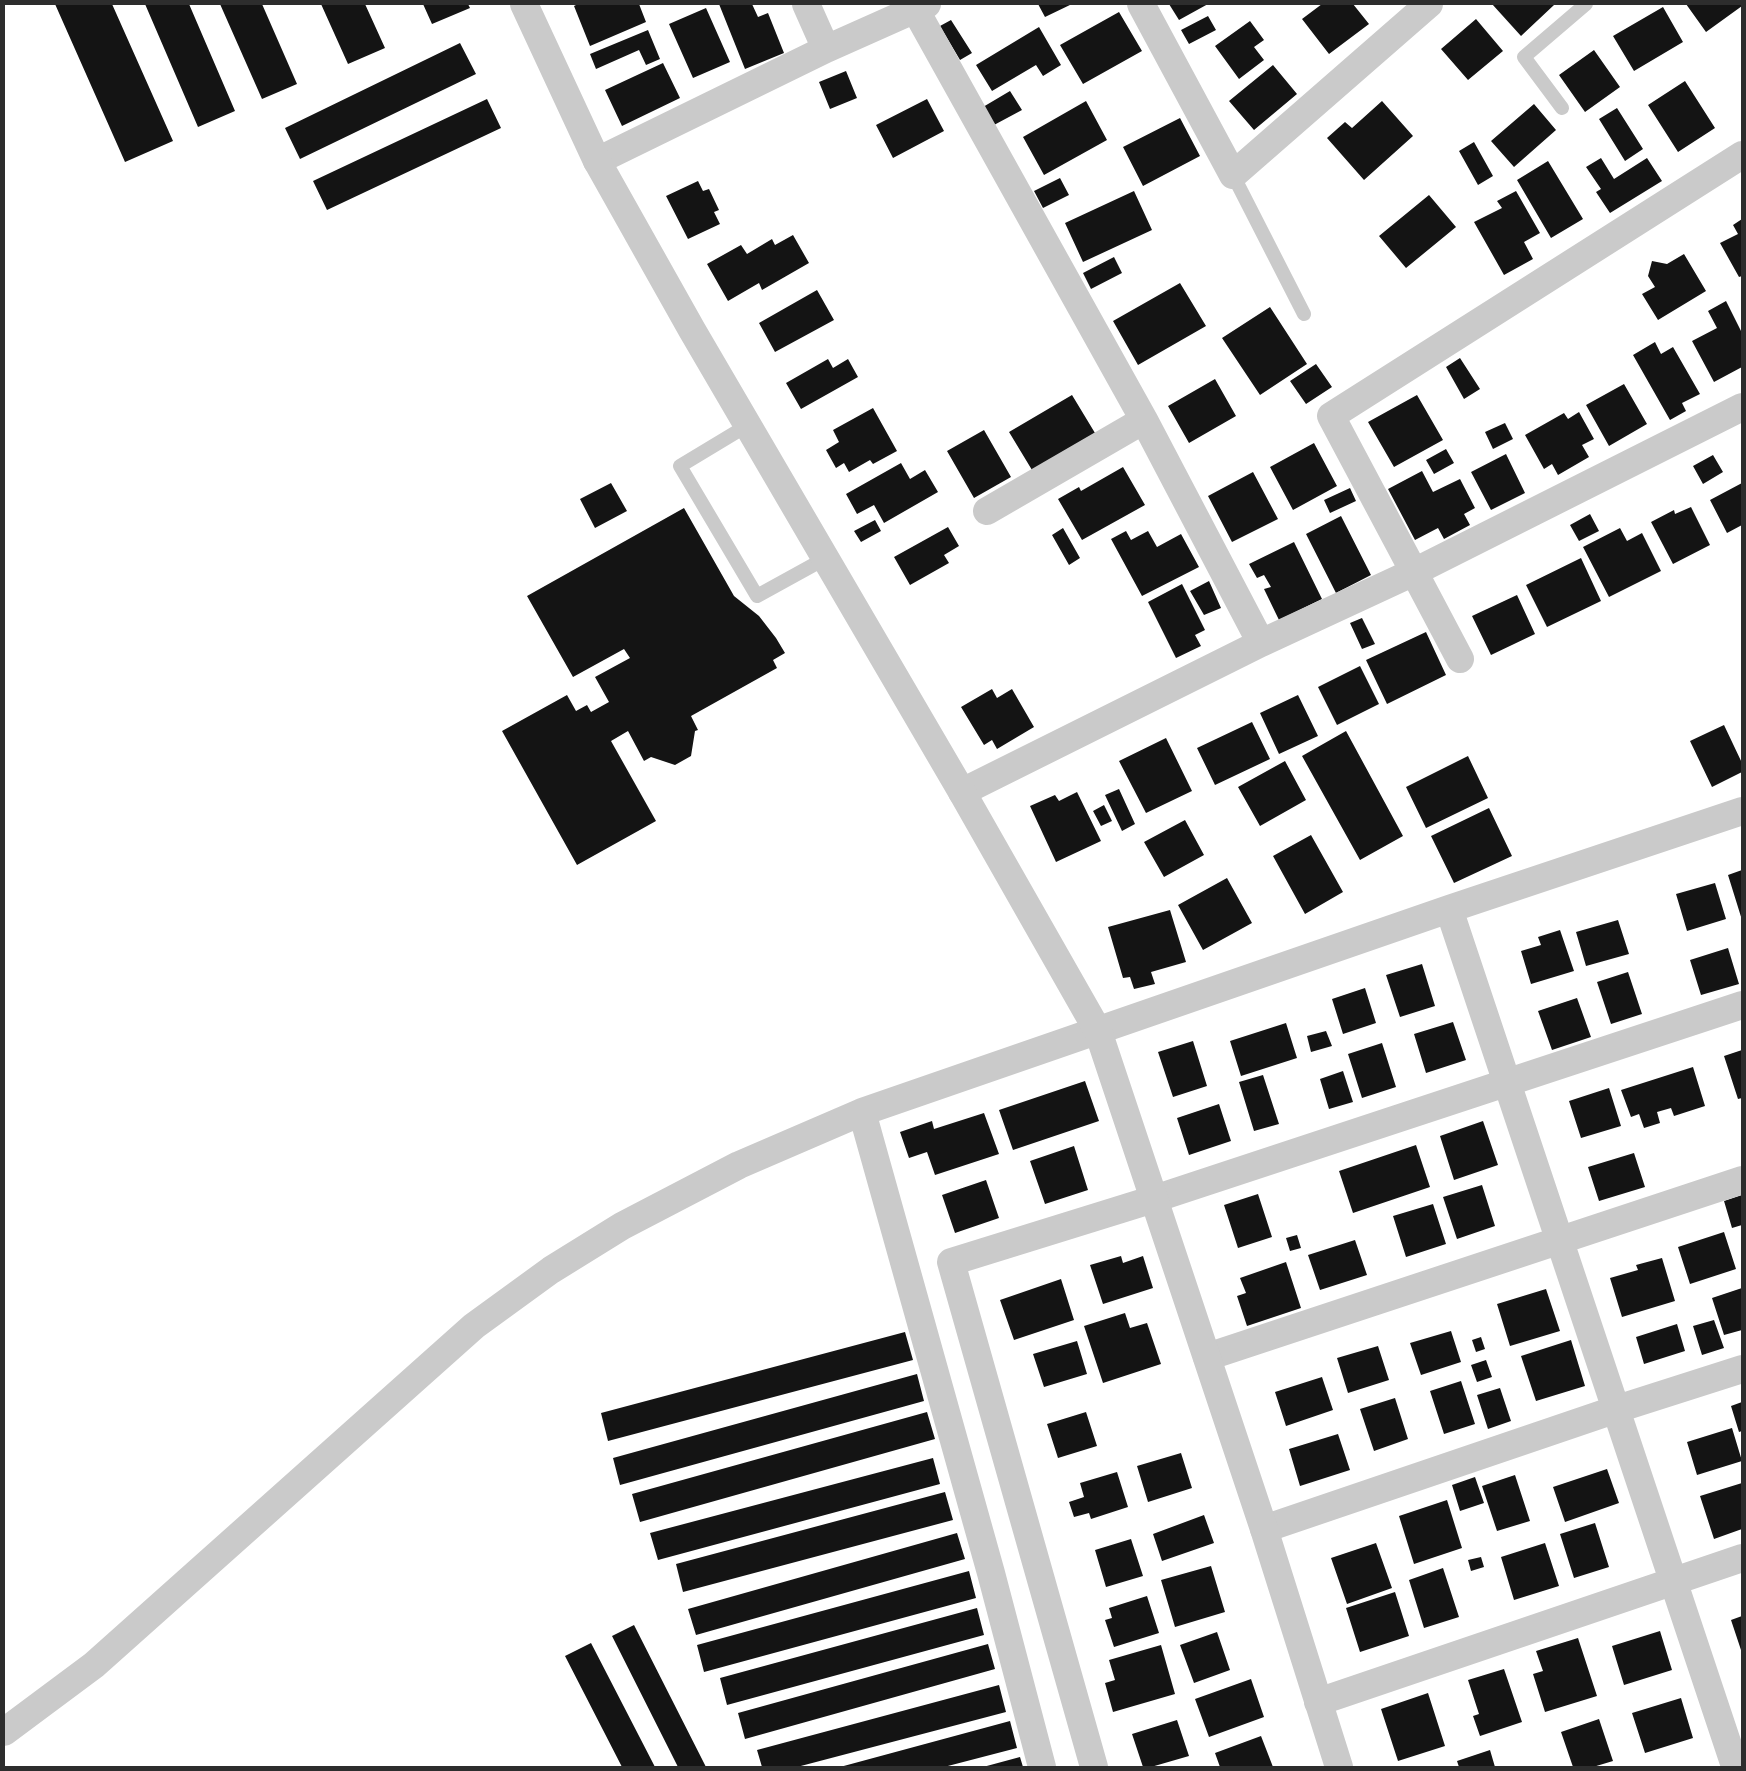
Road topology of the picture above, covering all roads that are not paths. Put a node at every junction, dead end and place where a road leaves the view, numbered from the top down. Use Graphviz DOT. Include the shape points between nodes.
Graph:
graph roads {
  1 [pos="524,4"];
  2 [pos="806,4"];
  3 [pos="1141,4"];
  4 [pos="1429,4"];
  5 [pos="1586,4"];
  6 [pos="921,6"];
  7 [pos="826,49"];
  8 [pos="1562,108"];
  9 [pos="1742,155"];
  10 [pos="597,161"];
  11 [pos="1233,175"];
  12 [pos="1304,314"];
  13 [pos="1742,407"];
  14 [pos="1144,420"];
  15 [pos="748,425"];
  16 [pos="986,511"];
  17 [pos="826,558"];
  18 [pos="1414,572"];
  19 [pos="1261,643"];
  20 [pos="1460,659"];
  21 [pos="962,792"];
  22 [pos="1742,811"];
  23 [pos="1449,908"];
  24 [pos="1742,1005"];
  25 [pos="1098,1030"];
  26 [pos="1508,1082"];
  27 [pos="862,1112"];
  28 [pos="1742,1180"];
  29 [pos="1154,1200"];
  30 [pos="1560,1239"];
  31 [pos="1207,1357"];
  32 [pos="1742,1368"];
  33 [pos="1617,1409"];
  34 [pos="1264,1528"];
  35 [pos="1742,1558"];
  36 [pos="1672,1581"];
  37 [pos="1318,1702"];
  38 [pos="4,1732"];
  39 [pos="1732,1763"];
  40 [pos="1042,1767"];
  41 [pos="1094,1767"];
  42 [pos="1339,1767"];
  1 -- 10 [label="street"];
  2 -- 7 [label="street"];
  3 -- 11 [label="street"];
  4 -- 11 [label="street"];
  5 -- 8 [label="lane" via="1524,57"];
  6 -- 7 [label="street"];
  6 -- 14 [label="street"];
  7 -- 10 [label="street"];
  9 -- 18 [label="street" via="1331,416"];
  10 -- 15 [label="street"];
  11 -- 12 [label="lane"];
  13 -- 18 [label="street"];
  14 -- 16 [label="street"];
  14 -- 19 [label="street"];
  15 -- 17 [label="street"];
  15 -- 17 [label="lane" via="680,466 757,596"];
  17 -- 21 [label="street"];
  18 -- 19 [label="street"];
  18 -- 20 [label="street"];
  19 -- 21 [label="street"];
  21 -- 25 [label="street"];
  22 -- 23 [label="street"];
  23 -- 25 [label="street"];
  23 -- 26 [label="street"];
  24 -- 26 [label="street"];
  25 -- 27 [label="street"];
  25 -- 29 [label="street"];
  26 -- 29 [label="street"];
  26 -- 30 [label="street"];
  27 -- 38 [label="street" via="739,1165 622,1226 551,1270 474,1326 94,1665"];
  27 -- 40 [label="street"];
  28 -- 30 [label="street"];
  29 -- 31 [label="street"];
  29 -- 41 [label="street" via="951,1262"];
  30 -- 31 [label="street"];
  30 -- 33 [label="street"];
  31 -- 34 [label="street"];
  32 -- 33 [label="street"];
  33 -- 34 [label="street"];
  33 -- 36 [label="street"];
  34 -- 37 [label="street"];
  35 -- 36 [label="street"];
  36 -- 37 [label="street"];
  36 -- 39 [label="street"];
  37 -- 42 [label="street"];
}
